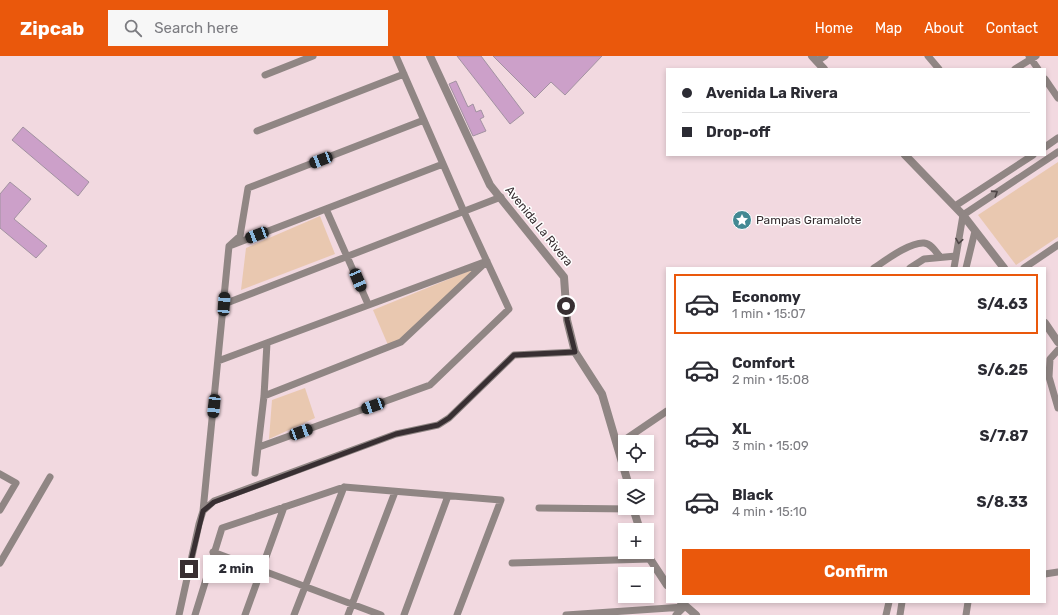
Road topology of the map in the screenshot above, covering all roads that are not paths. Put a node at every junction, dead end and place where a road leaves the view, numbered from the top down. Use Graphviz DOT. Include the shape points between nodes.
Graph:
graph roads {
  1 [pos="313,56"];
  2 [pos="396,56"];
  3 [pos="430,56"];
  4 [pos="825,56"];
  5 [pos="928,56"];
  6 [pos="1032,57"];
  7 [pos="814,59"];
  8 [pos="823,68"];
  9 [pos="938,68"];
  10 [pos="1016,68"];
  11 [pos="1038,68"];
  12 [pos="404,74"];
  13 [pos="265,75"];
  14 [pos="1046,80"];
  15 [pos="1058,98"];
  16 [pos="424,120"];
  17 [pos="257,131"];
  18 [pos="1058,138"];
  19 [pos="1046,146"];
  20 [pos="1058,152"];
  21 [pos="906,156"];
  22 [pos="1031,156"];
  23 [pos="443,164"];
  24 [pos="501,197"];
  25 [pos="954,206"];
  26 [pos="326,208"];
  27 [pos="464,212"];
  28 [pos="963,215"];
  29 [pos="975,231"];
  30 [pos="1058,245"];
  31 [pos="229,246"];
  32 [pos="347,256"];
  33 [pos="956,256"];
  34 [pos="940,257"];
  35 [pos="487,261"];
  36 [pos="876,267"];
  37 [pos="912,267"];
  38 [pos="954,267"];
  39 [pos="966,267"];
  40 [pos="1003,267"];
  41 [pos="1025,267"];
  42 [pos="224,304"];
  43 [pos="368,304"];
  44 [pos="1046,325"];
  45 [pos="1055,332"];
  46 [pos="1058,342"];
  47 [pos="267,343"];
  48 [pos="1058,350"];
  49 [pos="575,352"];
  50 [pos="218,361"];
  51 [pos="264,396"];
  52 [pos="1058,408"];
  53 [pos="666,413"];
  54 [pos="617,445"];
  55 [pos="259,447"];
  56 [pos="256,473"];
  57 [pos="0,474"];
  58 [pos="50,477"];
  59 [pos="627,479"];
  60 [pos="344,487"];
  61 [pos="395,492"];
  62 [pos="448,496"];
  63 [pos="284,507"];
  64 [pos="539,508"];
  65 [pos="618,509"];
  66 [pos="0,510"];
  67 [pos="203,511"];
  68 [pos="213,552"];
  69 [pos="650,559"];
  70 [pos="0,563"];
  71 [pos="512,563"];
  72 [pos="262,569"];
  73 [pos="1058,572"];
  74 [pos="1046,574"];
  75 [pos="666,583"];
  76 [pos="305,585"];
  77 [pos="352,603"];
  78 [pos="889,603"];
  79 [pos="902,603"];
  80 [pos="968,603"];
  81 [pos="683,604"];
  82 [pos="179,615"];
  83 [pos="195,615"];
  84 [pos="245,615"];
  85 [pos="294,615"];
  86 [pos="348,615"];
  87 [pos="381,615"];
  88 [pos="404,615"];
  89 [pos="457,615"];
  90 [pos="566,615"];
  91 [pos="676,615"];
  92 [pos="696,615"];
  93 [pos="886,615"];
  94 [pos="900,615"];
  95 [pos="966,615"];
  1 -- 13 [label="street"];
  2 -- 12 [label="street"];
  3 -- 24 [label="street, Avenida La Rivera" via="490,185"];
  4 -- 7 [label="street"];
  5 -- 9 [label="street"];
  6 -- 10 [label="street"];
  6 -- 11 [label="street"];
  7 -- 8 [label="street"];
  12 -- 16 [label="street"];
  12 -- 17 [label="street"];
  14 -- 15 [label="street"];
  16 -- 23 [label="street"];
  16 -- 31 [label="street" via="248,188 240,236"];
  18 -- 19 [label="street"];
  28 -- 20 [label="street, one-way"];
  21 -- 25 [label="street"];
  22 -- 25 [label="street"];
  23 -- 26 [label="street"];
  23 -- 27 [label="street"];
  24 -- 27 [label="street"];
  24 -- 49 [label="street, Avenida La Rivera" via="564,277 567,320"];
  25 -- 28 [label="street"];
  26 -- 31 [label="street"];
  26 -- 32 [label="street"];
  27 -- 32 [label="street"];
  27 -- 35 [label="street"];
  28 -- 29 [label="street"];
  28 -- 33 [label="street, one-way"];
  29 -- 39 [label="street"];
  29 -- 40 [label="street"];
  30 -- 41 [label="street"];
  31 -- 42 [label="street"];
  32 -- 42 [label="street"];
  32 -- 43 [label="street"];
  33 -- 34 [label="street"];
  33 -- 38 [label="street"];
  34 -- 36 [label="street" via="932,246 925,243 913,245"];
  34 -- 37 [label="street" via="924,259"];
  35 -- 43 [label="street"];
  35 -- 51 [label="street" via="401,342"];
  35 -- 55 [label="street" via="509,309 430,385"];
  42 -- 50 [label="street"];
  43 -- 47 [label="street"];
  44 -- 45 [label="street"];
  45 -- 46 [label="street"];
  47 -- 50 [label="street"];
  47 -- 51 [label="street"];
  48 -- 52 [label="street" via="1050,359 1049,376"];
  49 -- 54 [label="street, Avenida La Rivera" via="602,394"];
  49 -- 67 [label="street" via="514,355 449,418 438,425 396,434 214,502"];
  50 -- 67 [label="street"];
  51 -- 55 [label="street"];
  53 -- 54 [label="street"];
  54 -- 59 [label="street, Avenida La Rivera"];
  55 -- 56 [label="street"];
  57 -- 66 [label="street" via="16,483"];
  58 -- 70 [label="street"];
  60 -- 61 [label="street"];
  60 -- 63 [label="street"];
  60 -- 76 [label="street"];
  61 -- 62 [label="street"];
  61 -- 77 [label="street"];
  62 -- 88 [label="street"];
  62 -- 89 [label="street" via="501,500"];
  63 -- 68 [label="street" via="222,528"];
  63 -- 72 [label="street"];
  64 -- 65 [label="street"];
  67 -- 82 [label="street"];
  68 -- 72 [label="street"];
  68 -- 83 [label="street"];
  69 -- 71 [label="street"];
  69 -- 75 [label="street"];
  72 -- 76 [label="street"];
  72 -- 84 [label="street"];
  73 -- 74 [label="street"];
  76 -- 77 [label="street"];
  76 -- 85 [label="street"];
  77 -- 86 [label="street"];
  77 -- 87 [label="street"];
  78 -- 93 [label="street"];
  79 -- 94 [label="street"];
  80 -- 95 [label="street"];
  81 -- 90 [label="street"];
  81 -- 91 [label="street"];
  81 -- 92 [label="street"];
}
